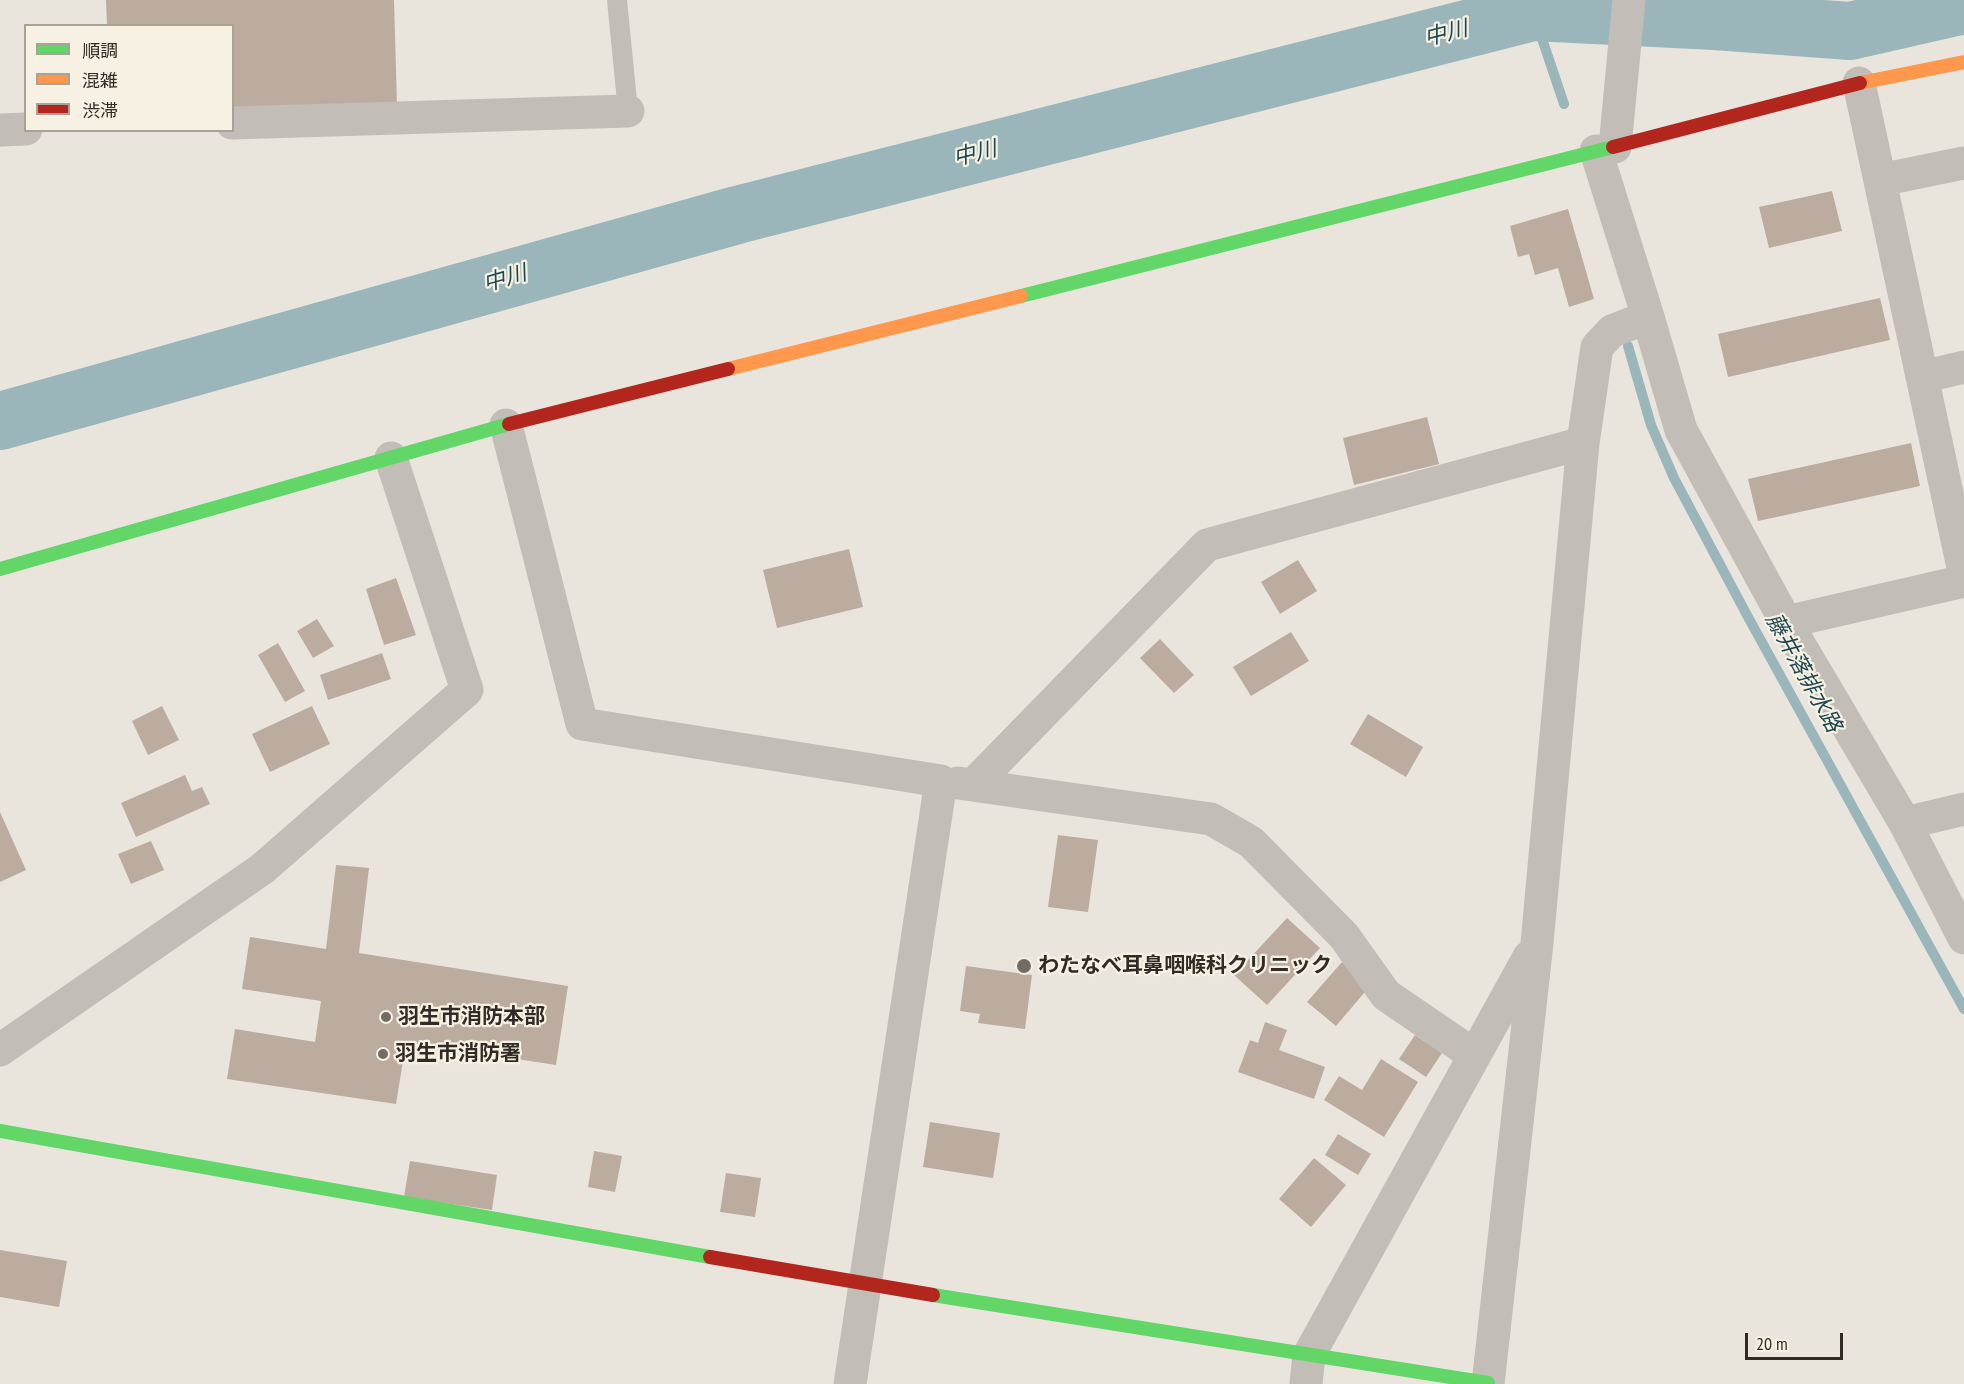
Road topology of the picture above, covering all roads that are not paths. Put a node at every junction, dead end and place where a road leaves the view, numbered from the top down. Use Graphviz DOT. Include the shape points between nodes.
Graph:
graph roads {
  1 [pos="617,0"];
  2 [pos="1629,0"];
  3 [pos="1964,62"];
  4 [pos="1859,83"];
  5 [pos="628,111"];
  6 [pos="234,123"];
  7 [pos="24,129"];
  8 [pos="0,130"];
  9 [pos="1606,149"];
  10 [pos="1964,164"];
  11 [pos="1880,180"];
  12 [pos="1648,317"];
  13 [pos="1964,367"];
  14 [pos="1922,377"];
  15 [pos="506,425"];
  16 [pos="1583,443"];
  17 [pos="391,458"];
  18 [pos="0,569"];
  19 [pos="1964,572"];
  20 [pos="1964,581"];
  21 [pos="1786,622"];
  22 [pos="941,781"];
  23 [pos="973,785"];
  24 [pos="1964,809"];
  25 [pos="1905,823"];
  26 [pos="1964,938"];
  27 [pos="1537,943"];
  28 [pos="0,1050"];
  29 [pos="1474,1055"];
  30 [pos="0,1131"];
  31 [pos="865,1284"];
  32 [pos="1308,1370"];
  33 [pos="850,1384"];
  34 [pos="1488,1384"];
  1 -- 5 [label="lane"];
  2 -- 9 [label="street"];
  3 -- 4 [label="street"];
  4 -- 9 [label="street"];
  4 -- 11 [label="street"];
  5 -- 6 [label="street"];
  7 -- 8 [label="street"];
  9 -- 12 [label="street"];
  9 -- 15 [label="street"];
  10 -- 11 [label="street"];
  11 -- 14 [label="street"];
  12 -- 16 [label="street" via="1612,331 1597,347"];
  12 -- 21 [label="street" via="1681,430"];
  13 -- 14 [label="street"];
  14 -- 19 [label="street"];
  15 -- 17 [label="street"];
  15 -- 22 [label="street" via="582,724"];
  16 -- 23 [label="street" via="1207,544"];
  16 -- 27 [label="street"];
  17 -- 18 [label="street"];
  17 -- 28 [label="street" via="467,690 262,869"];
  20 -- 21 [label="street"];
  21 -- 25 [label="street"];
  22 -- 23 [label="street"];
  22 -- 31 [label="street"];
  23 -- 29 [label="street" via="1211,819 1251,842 1344,936 1386,994"];
  24 -- 25 [label="street"];
  25 -- 26 [label="street"];
  27 -- 29 [label="street"];
  27 -- 34 [label="street"];
  29 -- 32 [label="street"];
  30 -- 31 [label="street"];
  31 -- 32 [label="street"];
  31 -- 33 [label="street"];
  32 -- 34 [label="street"];
}
